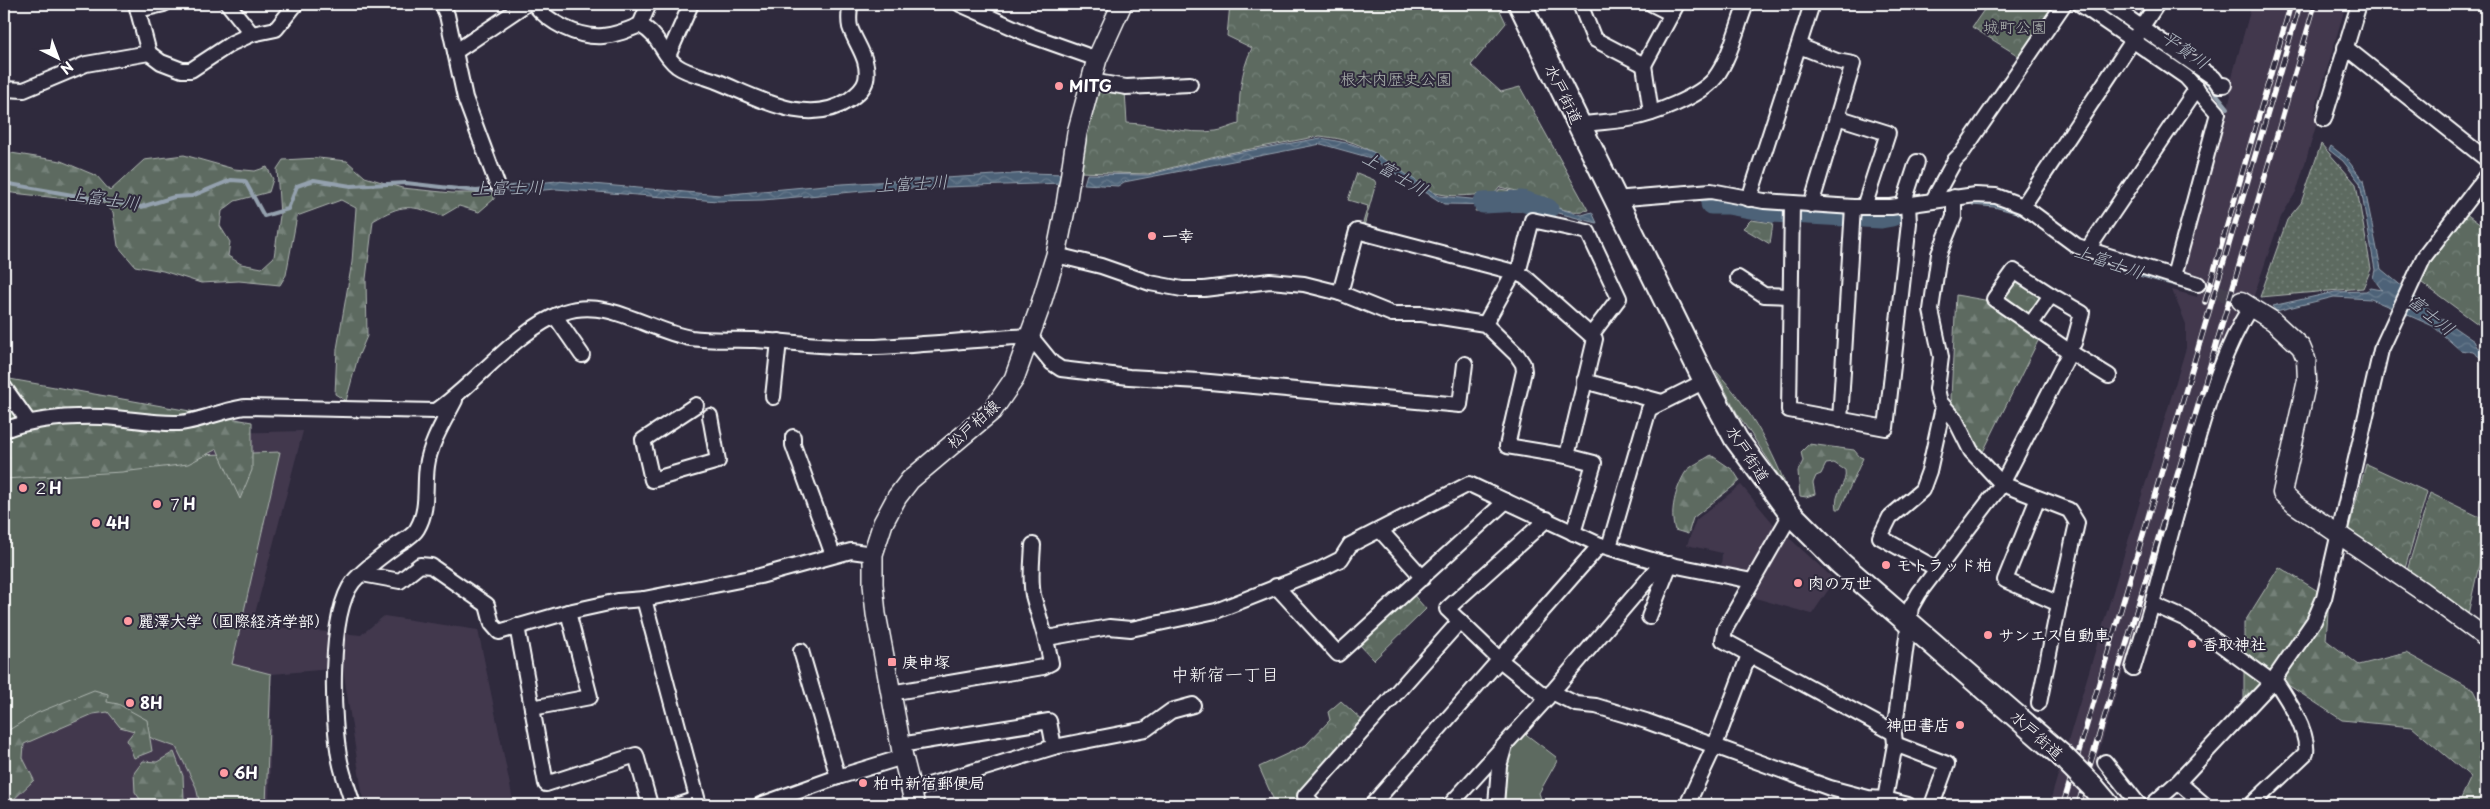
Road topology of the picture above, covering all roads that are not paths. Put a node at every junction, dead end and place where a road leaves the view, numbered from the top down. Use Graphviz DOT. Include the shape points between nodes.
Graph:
graph roads {
  1 [pos="164,4"];
  2 [pos="228,4"];
  3 [pos="296,4"];
  4 [pos="442,4"];
  5 [pos="534,4"];
  6 [pos="649,4"];
  7 [pos="691,4"];
  8 [pos="850,4"];
  9 [pos="960,4"];
  10 [pos="1122,4"];
  11 [pos="1520,4"];
  12 [pos="1580,4"];
  13 [pos="1652,4"];
  14 [pos="1746,4"];
  15 [pos="1812,4"];
  16 [pos="2064,4"];
  17 [pos="2080,4"];
  18 [pos="2108,4"];
  19 [pos="2157,4"];
  20 [pos="2359,4"];
  21 [pos="137,7"];
  22 [pos="1674,9"];
  23 [pos="640,25"];
  24 [pos="2141,27"];
  25 [pos="252,34"];
  26 [pos="2132,40"];
  27 [pos="1798,46"];
  28 [pos="2345,48"];
  29 [pos="454,52"];
  30 [pos="149,53"];
  31 [pos="668,56"];
  32 [pos="1097,59"];
  33 [pos="1644,65"];
  34 [pos="1091,81"];
  35 [pos="1190,84"];
  36 [pos="2224,85"];
  37 [pos="2197,88"];
  38 [pos="4,89"];
  39 [pos="1651,113"];
  40 [pos="1837,117"];
  41 [pos="2324,119"];
  42 [pos="1579,125"];
  43 [pos="2486,159"];
  44 [pos="1917,162"];
  45 [pos="2486,176"];
  46 [pos="497,184"];
  47 [pos="1614,199"];
  48 [pos="1748,199"];
  49 [pos="1933,200"];
  50 [pos="1792,204"];
  51 [pos="1954,204"];
  52 [pos="1811,205"];
  53 [pos="1906,205"];
  54 [pos="2023,206"];
  55 [pos="1859,207"];
  56 [pos="2088,249"];
  57 [pos="1056,255"];
  58 [pos="1516,272"];
  59 [pos="1738,278"];
  60 [pos="2168,279"];
  61 [pos="2198,284"];
  62 [pos="1340,293"];
  63 [pos="1790,296"];
  64 [pos="2051,296"];
  65 [pos="2246,303"];
  66 [pos="555,316"];
  67 [pos="1485,324"];
  68 [pos="2031,324"];
  69 [pos="1030,336"];
  70 [pos="1591,336"];
  71 [pos="779,341"];
  72 [pos="2072,348"];
  73 [pos="582,355"];
  74 [pos="1465,364"];
  75 [pos="2109,376"];
  76 [pos="1584,381"];
  77 [pos="1705,381"];
  78 [pos="4,387"];
  79 [pos="456,397"];
  80 [pos="773,397"];
  81 [pos="1662,402"];
  82 [pos="696,405"];
  83 [pos="1943,407"];
  84 [pos="710,416"];
  85 [pos="1840,420"];
  86 [pos="28,421"];
  87 [pos="4,430"];
  88 [pos="793,437"];
  89 [pos="1566,456"];
  90 [pos="2002,484"];
  91 [pos="2038,498"];
  92 [pos="1506,501"];
  93 [pos="1791,514"];
  94 [pos="1546,520"];
  95 [pos="1380,530"];
  96 [pos="1573,533"];
  97 [pos="2339,534"];
  98 [pos="1033,545"];
  99 [pos="1604,546"];
  100 [pos="873,554"];
  101 [pos="833,556"];
  102 [pos="1666,564"];
  103 [pos="1937,569"];
  104 [pos="362,574"];
  105 [pos="1423,578"];
  106 [pos="1752,581"];
  107 [pos="1276,586"];
  108 [pos="644,600"];
  109 [pos="2059,604"];
  110 [pos="2152,604"];
  111 [pos="568,612"];
  112 [pos="1649,617"];
  113 [pos="1460,621"];
  114 [pos="1910,624"];
  115 [pos="517,626"];
  116 [pos="1047,638"];
  117 [pos="2486,638"];
  118 [pos="800,651"];
  119 [pos="1749,655"];
  120 [pos="1500,660"];
  121 [pos="2133,668"];
  122 [pos="2273,681"];
  123 [pos="890,693"];
  124 [pos="1549,695"];
  125 [pos="2039,703"];
  126 [pos="1193,705"];
  127 [pos="532,708"];
  128 [pos="1894,738"];
  129 [pos="1506,742"];
  130 [pos="1714,746"];
  131 [pos="1054,747"];
  132 [pos="901,751"];
  133 [pos="2105,762"];
  134 [pos="838,776"];
  135 [pos="2178,782"];
  136 [pos="913,798"];
  137 [pos="1885,799"];
  138 [pos="698,802"];
  139 [pos="354,805"];
  140 [pos="650,805"];
  141 [pos="679,805"];
  142 [pos="760,805"];
  143 [pos="1314,805"];
  144 [pos="1372,805"];
  145 [pos="1450,805"];
  146 [pos="1496,805"];
  147 [pos="1687,805"];
  148 [pos="1908,805"];
  149 [pos="1932,805"];
  150 [pos="2108,805"];
  151 [pos="2139,805"];
  152 [pos="2152,805"];
  153 [pos="2205,805"];
  154 [pos="2251,805"];
  1 -- 21 [label="street"];
  2 -- 25 [label="street"];
  3 -- 25 [label="street" via="276,28"];
  4 -- 29 [label="street"];
  5 -- 23 [label="street" via="547,18 563,27 598,36 620,33"];
  5 -- 29 [label="street"];
  6 -- 23 [label="street"];
  7 -- 31 [label="street"];
  8 -- 31 [label="street" via="850,27 865,57 866,82 855,96 829,109 790,109 764,103 683,70"];
  9 -- 32 [label="street" via="1032,36"];
  10 -- 32 [label="main road, 松戸柏線"];
  11 -- 42 [label="highway, 水戸街道"];
  12 -- 33 [label="street" via="1594,39"];
  13 -- 22 [label="street"];
  14 -- 39 [label="street" via="1714,79 1698,91"];
  15 -- 27 [label="street"];
  16 -- 49 [label="street" via="1955,160"];
  17 -- 26 [label="street"];
  18 -- 24 [label="street"];
  19 -- 24 [label="street"];
  20 -- 28 [label="street"];
  21 -- 30 [label="street"];
  22 -- 33 [label="street"];
  23 -- 31 [label="street" via="655,34"];
  24 -- 26 [label="street"];
  24 -- 36 [label="street" via="2214,78 2219,85"];
  25 -- 30 [label="street" via="191,70 161,62"];
  26 -- 37 [label="street" via="2164,60"];
  26 -- 54 [label="street"];
  27 -- 40 [label="street" via="1853,64"];
  27 -- 48 [label="street"];
  28 -- 41 [label="street"];
  28 -- 43 [label="street"];
  29 -- 46 [label="street" via="465,98"];
  30 -- 38 [label="street" via="86,64 24,90"];
  32 -- 34 [label="main road, 松戸柏線"];
  33 -- 39 [label="street"];
  34 -- 35 [label="street" via="1126,87"];
  34 -- 57 [label="main road, 松戸柏線" via="1077,133"];
  37 -- 56 [label="street"];
  37 -- 60 [label="street" via="2218,113"];
  39 -- 42 [label="street"];
  40 -- 52 [label="street"];
  40 -- 55 [label="street" via="1888,134"];
  42 -- 47 [label="highway, 水戸街道"];
  44 -- 53 [label="street"];
  45 -- 97 [label="street" via="2428,251 2392,323 2381,350"];
  47 -- 48 [label="street" via="1711,191"];
  47 -- 77 [label="highway, 水戸街道"];
  48 -- 50 [label="street"];
  49 -- 51 [label="street"];
  49 -- 53 [label="street"];
  50 -- 52 [label="street"];
  50 -- 63 [label="street"];
  51 -- 54 [label="street" via="1996,196"];
  51 -- 83 [label="street" via="1954,217 1939,254 1931,310 1941,357 1937,389"];
  52 -- 55 [label="street"];
  53 -- 55 [label="street"];
  53 -- 85 [label="street" via="1909,223 1886,428"];
  54 -- 56 [label="street" via="2077,246"];
  55 -- 85 [label="street" via="1852,225"];
  56 -- 60 [label="street" via="2141,272"];
  57 -- 62 [label="street" via="1150,283 1182,289 1270,281 1304,284"];
  57 -- 69 [label="main road, 松戸柏線"];
  58 -- 62 [label="street" via="1357,231"];
  58 -- 67 [label="street"];
  58 -- 70 [label="street"];
  58 -- 70 [label="street" via="1532,220 1588,232 1619,298"];
  59 -- 63 [label="street" via="1764,295"];
  60 -- 61 [label="street"];
  62 -- 67 [label="street" via="1392,314 1422,314"];
  63 -- 85 [label="street" via="1789,410"];
  64 -- 68 [label="street"];
  64 -- 68 [label="street" via="2014,271 1994,299"];
  64 -- 72 [label="street" via="2082,313"];
  65 -- 97 [label="street" via="2273,321 2301,347 2306,359 2307,380 2282,493"];
  65 -- 110 [label="street" via="2222,361"];
  66 -- 71 [label="street" via="579,309 597,310 633,318 691,338"];
  66 -- 73 [label="street"];
  66 -- 79 [label="street" via="533,329"];
  67 -- 89 [label="street" via="1523,364 1507,446"];
  68 -- 72 [label="street"];
  69 -- 71 [label="street" via="876,346"];
  69 -- 74 [label="street" via="1061,369 1460,405"];
  69 -- 100 [label="main road, 松戸柏線" via="1004,396 976,426 910,480 883,523"];
  70 -- 76 [label="street" via="1595,339"];
  71 -- 80 [label="street"];
  72 -- 75 [label="street"];
  72 -- 90 [label="street"];
  76 -- 81 [label="street"];
  76 -- 89 [label="street"];
  77 -- 81 [label="street"];
  77 -- 93 [label="highway, 水戸街道" via="1736,439"];
  78 -- 86 [label="street"];
  79 -- 86 [label="street" via="436,411 246,407 227,409 182,423 102,417"];
  79 -- 104 [label="street" via="430,458 425,513 416,532"];
  81 -- 99 [label="street" via="1649,409"];
  82 -- 84 [label="street" via="643,440 652,480 718,461"];
  83 -- 90 [label="street" via="1955,419 1970,451"];
  83 -- 103 [label="street" via="1922,490 1890,517 1880,537"];
  86 -- 87 [label="street"];
  88 -- 101 [label="street" via="793,445"];
  89 -- 96 [label="street" via="1594,463"];
  90 -- 91 [label="street"];
  90 -- 103 [label="street"];
  91 -- 109 [label="street" via="2069,510 2077,523"];
  91 -- 109 [label="street" via="2004,580"];
  92 -- 94 [label="street"];
  92 -- 95 [label="street" via="1469,484"];
  92 -- 105 [label="street"];
  93 -- 106 [label="street"];
  93 -- 114 [label="highway, 水戸街道"];
  94 -- 96 [label="street"];
  94 -- 113 [label="street" via="1447,609"];
  95 -- 105 [label="street"];
  95 -- 107 [label="street" via="1350,545 1341,559"];
  96 -- 99 [label="street"];
  97 -- 117 [label="street"];
  97 -- 122 [label="street" via="2324,598 2314,621"];
  98 -- 116 [label="street" via="1033,595"];
  99 -- 102 [label="street"];
  99 -- 120 [label="street"];
  100 -- 101 [label="street" via="851,550"];
  100 -- 123 [label="main road, 松戸柏線" via="876,614"];
  101 -- 108 [label="street" via="760,576"];
  102 -- 106 [label="street"];
  102 -- 112 [label="street"];
  102 -- 124 [label="street"];
  103 -- 114 [label="street" via="1913,603"];
  104 -- 115 [label="street" via="400,581 420,565 431,566 487,605 492,624 499,632"];
  104 -- 139 [label="street" via="347,594 336,631 339,753"];
  105 -- 107 [label="street" via="1338,654"];
  106 -- 119 [label="street" via="1725,629 1723,640"];
  107 -- 116 [label="street" via="1216,611 1130,629 1109,627"];
  108 -- 111 [label="street" via="618,601"];
  108 -- 138 [label="street"];
  109 -- 125 [label="street"];
  110 -- 121 [label="street"];
  110 -- 122 [label="street" via="2186,619"];
  111 -- 115 [label="street"];
  111 -- 127 [label="street" via="590,697"];
  113 -- 120 [label="street"];
  113 -- 143 [label="street" via="1305,796"];
  114 -- 128 [label="street"];
  114 -- 150 [label="highway, 水戸街道, bridge" via="2062,756"];
  115 -- 127 [label="street"];
  116 -- 123 [label="street" via="1050,662 1043,667"];
  118 -- 134 [label="street"];
  119 -- 128 [label="street"];
  119 -- 130 [label="street"];
  120 -- 124 [label="street"];
  120 -- 144 [label="street"];
  122 -- 135 [label="street"];
  122 -- 154 [label="street" via="2296,716 2307,745 2306,753"];
  123 -- 132 [label="main road, 松戸柏線"];
  124 -- 129 [label="street"];
  124 -- 130 [label="street" via="1646,720"];
  126 -- 131 [label="street" via="1172,711 1146,729"];
  127 -- 140 [label="street" via="546,784 636,755"];
  128 -- 137 [label="street"];
  128 -- 149 [label="street" via="1947,764"];
  129 -- 145 [label="street"];
  129 -- 146 [label="street" via="1499,766"];
  130 -- 137 [label="street" via="1830,788"];
  130 -- 147 [label="street"];
  131 -- 132 [label="street" via="1049,721"];
  131 -- 136 [label="street"];
  132 -- 134 [label="street"];
  132 -- 136 [label="main road, 松戸柏線"];
  133 -- 151 [label="street"];
  134 -- 142 [label="street"];
  135 -- 152 [label="street"];
  135 -- 153 [label="street"];
  137 -- 148 [label="street"];
  138 -- 141 [label="street"];
}
